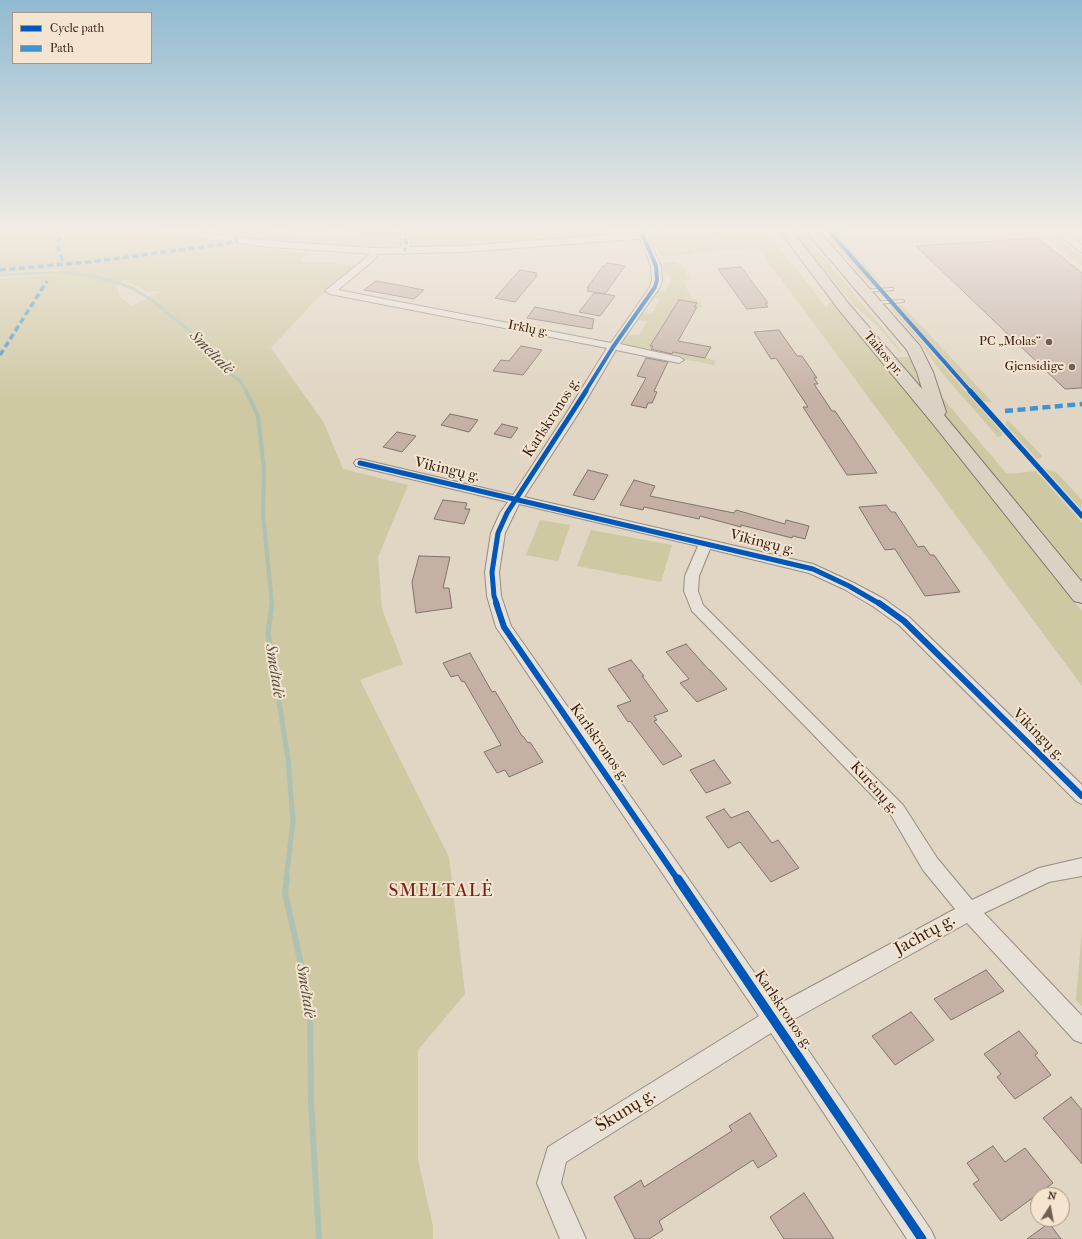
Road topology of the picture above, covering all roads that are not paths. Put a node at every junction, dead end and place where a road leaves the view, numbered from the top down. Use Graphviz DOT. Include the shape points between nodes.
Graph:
graph roads {
  1 [pos="335,287"];
  2 [pos="655,287"];
  3 [pos="828,287"];
  4 [pos="860,287"];
  5 [pos="891,289"];
  6 [pos="864,291"];
  7 [pos="902,301"];
  8 [pos="874,303"];
  9 [pos="613,347"];
  10 [pos="880,349"];
  11 [pos="914,349"];
  12 [pos="679,360"];
  13 [pos="939,420"];
  14 [pos="360,463"];
  15 [pos="515,499"];
  16 [pos="706,543"];
  17 [pos="1082,596"];
  18 [pos="1082,796"];
  19 [pos="1082,867"];
  20 [pos="970,911"];
  21 [pos="774,1019"];
  22 [pos="1082,1032"];
  23 [pos="573,1239"];
  24 [pos="922,1239"];
  1 -- 9 [label="street, Irklų g." via="330,291"];
  2 -- 9 [label="street, Karlskronos g."];
  3 -- 10 [label="main road, Taikos pr."];
  4 -- 6 [label="main road, Taikos pr."];
  5 -- 6 [label="lane"];
  6 -- 8 [label="main road, Taikos pr."];
  7 -- 8 [label="lane"];
  8 -- 11 [label="main road, Taikos pr."];
  9 -- 12 [label="street, Irklų g."];
  9 -- 15 [label="street, Karlskronos g."];
  10 -- 11 [label="main road" via="903,355"];
  10 -- 13 [label="main road, Taikos pr."];
  11 -- 13 [label="main road, Taikos pr." via="925,372"];
  13 -- 17 [label="main road, Taikos pr."];
  14 -- 15 [label="street, Vikingų g."];
  15 -- 16 [label="street, Vikingų g."];
  15 -- 21 [label="street, Karlskronos g." via="498,533 492,572 494,596 504,627"];
  16 -- 18 [label="street, Vikingų g." via="813,569 879,603 904,621"];
  16 -- 20 [label="street, Kurėnų g." via="692,576 691,592 697,608 896,810 930,864"];
  19 -- 20 [label="street, Jachtų g." via="1046,874"];
  20 -- 21 [label="street, Jachtų g."];
  20 -- 22 [label="street, Kurėnų g."];
  21 -- 23 [label="street, Škunų g." via="556,1155 549,1184"];
  21 -- 24 [label="street, Karlskronos g."];
}
